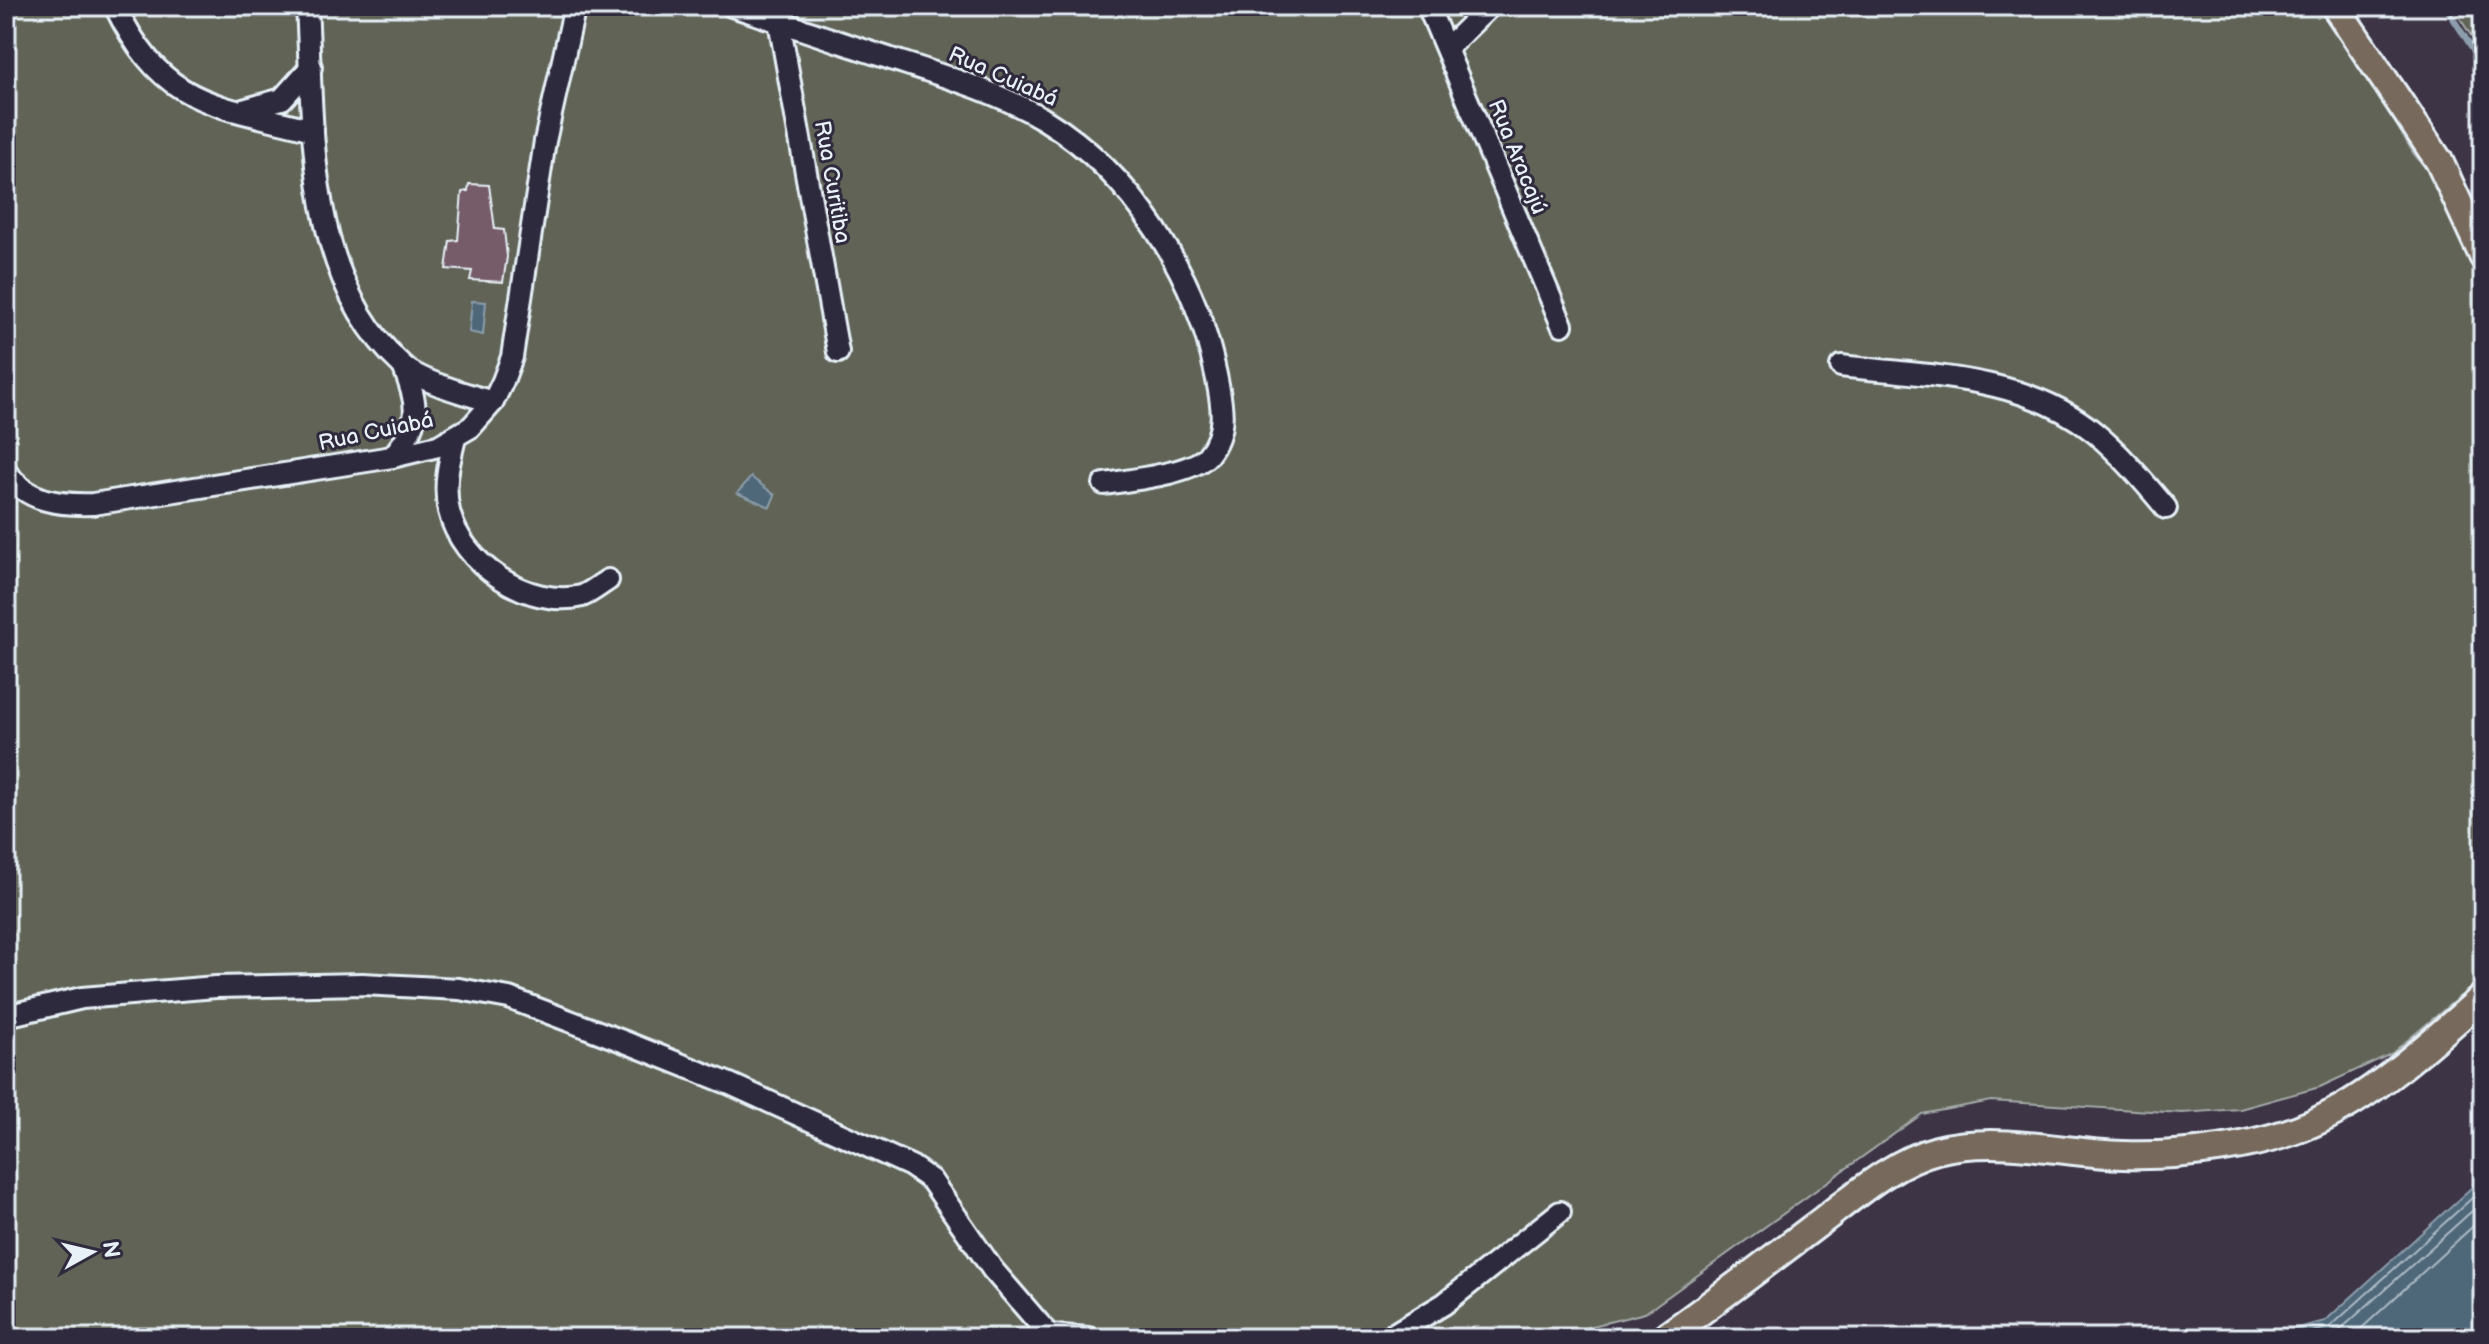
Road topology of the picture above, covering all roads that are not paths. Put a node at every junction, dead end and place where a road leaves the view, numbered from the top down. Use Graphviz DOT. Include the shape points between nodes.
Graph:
graph roads {
  1 [pos="115,6"];
  2 [pos="307,6"];
  3 [pos="575,6"];
  4 [pos="732,6"];
  5 [pos="1428,6"];
  6 [pos="1490,6"];
  7 [pos="2335,6"];
  8 [pos="779,21"];
  9 [pos="1448,47"];
  10 [pos="311,67"];
  11 [pos="238,111"];
  12 [pos="313,130"];
  13 [pos="2483,256"];
  14 [pos="1562,325"];
  15 [pos="838,352"];
  16 [pos="1841,366"];
  17 [pos="404,368"];
  18 [pos="493,402"];
  19 [pos="455,438"];
  20 [pos="392,457"];
  21 [pos="6,471"];
  22 [pos="1104,484"];
  23 [pos="2166,508"];
  24 [pos="608,580"];
  25 [pos="2483,997"];
  26 [pos="6,1016"];
  27 [pos="1560,1212"];
  28 [pos="1047,1336"];
  29 [pos="1088,1338"];
  30 [pos="1387,1338"];
  31 [pos="1664,1338"];
  1 -- 11 [label="street" via="132,41 167,81 198,99"];
  2 -- 10 [label="street"];
  3 -- 18 [label="street, Rua Cuiabá" via="545,141 512,357"];
  4 -- 8 [label="street, Rua Cuiabá"];
  5 -- 9 [label="street, Rua Aracajú"];
  6 -- 9 [label="street"];
  7 -- 13 [label="main road" via="2439,161"];
  8 -- 15 [label="street, Rua Curitiba"];
  8 -- 22 [label="street, Rua Cuiabá" via="959,80 1044,119 1122,188 1166,245 1210,344 1223,428 1206,458 1178,470"];
  9 -- 14 [label="street, Rua Aracajú"];
  10 -- 11 [label="street" via="282,99"];
  10 -- 12 [label="street"];
  11 -- 12 [label="street"];
  12 -- 17 [label="street" via="324,222 334,257 373,329"];
  16 -- 23 [label="street" via="2003,387 2042,402 2093,431"];
  17 -- 18 [label="street"];
  17 -- 20 [label="street" via="414,395 415,420"];
  18 -- 19 [label="street, Rua Cuiabá"];
  19 -- 20 [label="street, Rua Cuiabá"];
  19 -- 24 [label="street" via="446,481 448,508 454,527 488,568 519,590 552,597 583,595"];
  20 -- 21 [label="street, Rua Cuiabá" via="93,504 57,505 34,496"];
  25 -- 31 [label="main road" via="2361,1095 2314,1123 2281,1134 2215,1149 2122,1155 1970,1144 1909,1160"];
  26 -- 28 [label="street" via="82,998 216,987 362,984 459,989 509,998 730,1084 911,1166 931,1180"];
  27 -- 30 [label="street" via="1444,1304"];
  28 -- 29 [label="street"];
}
